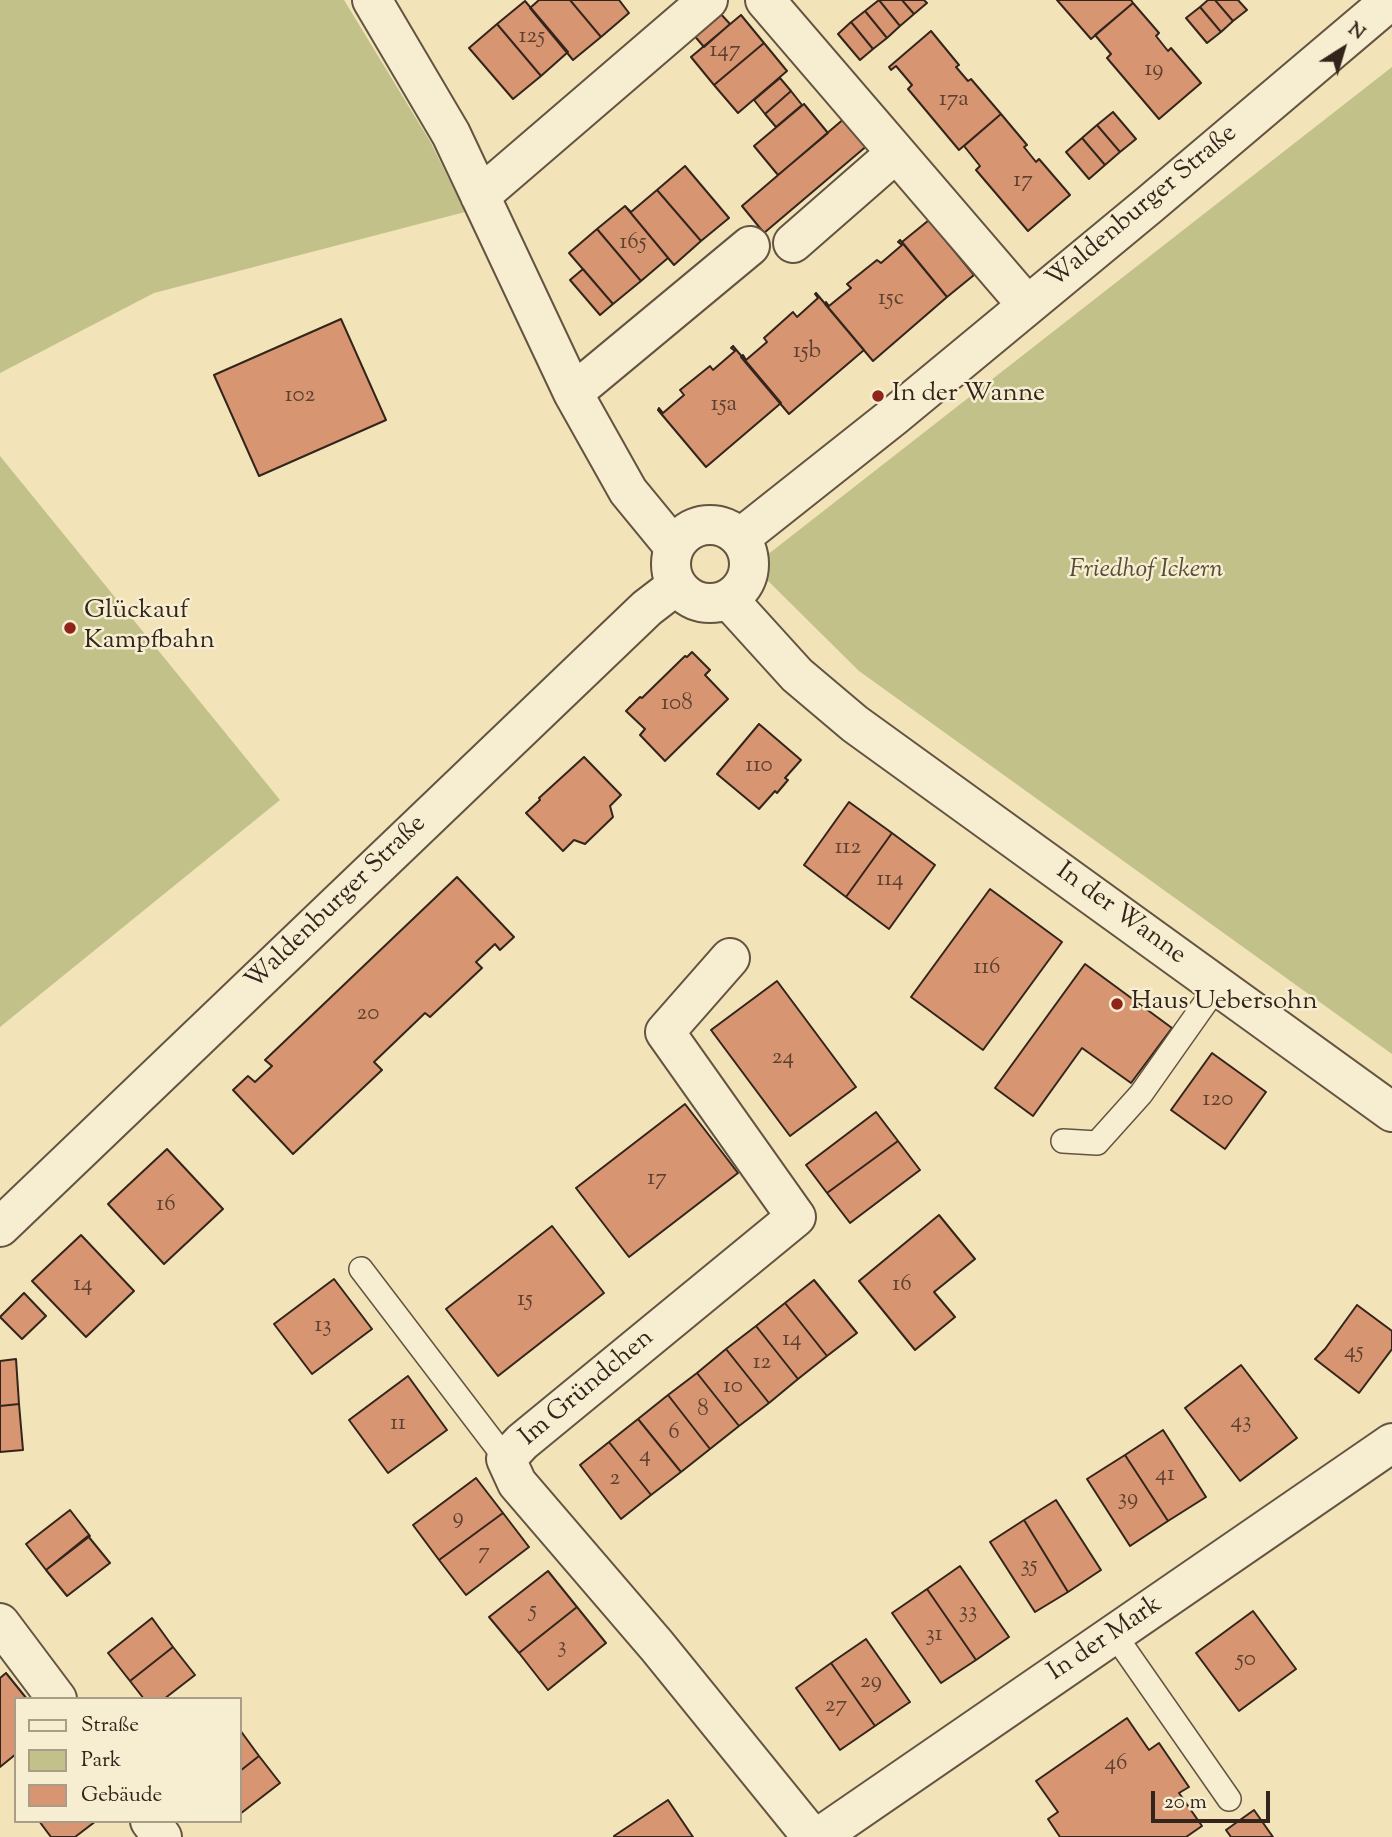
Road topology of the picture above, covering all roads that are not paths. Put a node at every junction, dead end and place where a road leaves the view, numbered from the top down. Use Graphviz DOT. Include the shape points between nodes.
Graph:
graph roads {
  1 [pos="708,0"];
  2 [pos="765,0"];
  3 [pos="1391,0"];
  4 [pos="381,3"];
  5 [pos="896,153"];
  6 [pos="480,196"];
  7 [pos="793,243"];
  8 [pos="750,246"];
  9 [pos="1027,305"];
  10 [pos="573,393"];
  11 [pos="740,538"];
  12 [pos="674,547"];
  13 [pos="677,585"];
  14 [pos="728,600"];
  15 [pos="730,958"];
  16 [pos="1218,985"];
  17 [pos="1392,1112"];
  18 [pos="1063,1140"];
  19 [pos="0,1227"];
  20 [pos="361,1269"];
  21 [pos="1392,1443"];
  22 [pos="506,1460"];
  23 [pos="0,1623"];
  24 [pos="1114,1634"];
  25 [pos="56,1697"];
  26 [pos="1229,1799"];
  27 [pos="812,1837"];
  28 [pos="819,1837"];
  1 -- 6 [label="street"];
  2 -- 5 [label="street"];
  3 -- 9 [label="street, Waldenburger Straße"];
  4 -- 6 [label="street"];
  5 -- 7 [label="street"];
  5 -- 9 [label="street"];
  6 -- 10 [label="street"];
  8 -- 10 [label="street"];
  9 -- 11 [label="street, Waldenburger Straße"];
  10 -- 12 [label="street" via="628,491"];
  11 -- 12 [label="street" via="710,524 689,531"];
  11 -- 14 [label="street" via="750,559 749,571"];
  12 -- 13 [label="street" via="671,566"];
  13 -- 14 [label="street" via="694,600"];
  13 -- 19 [label="street, Waldenburger Straße" via="647,608"];
  14 -- 16 [label="street, In der Wanne" via="797,675 855,724"];
  15 -- 22 [label="street, Im Gründchen" via="665,1032 796,1217 522,1442"];
  16 -- 17 [label="street, In der Wanne"];
  16 -- 18 [label="lane" via="1141,1094 1097,1143"];
  20 -- 22 [label="lane"];
  21 -- 24 [label="street, In der Mark"];
  22 -- 27 [label="street, Im Gründchen" via="517,1483"];
  23 -- 25 [label="street"];
  24 -- 26 [label="lane"];
  24 -- 28 [label="street, In der Mark"];
}
